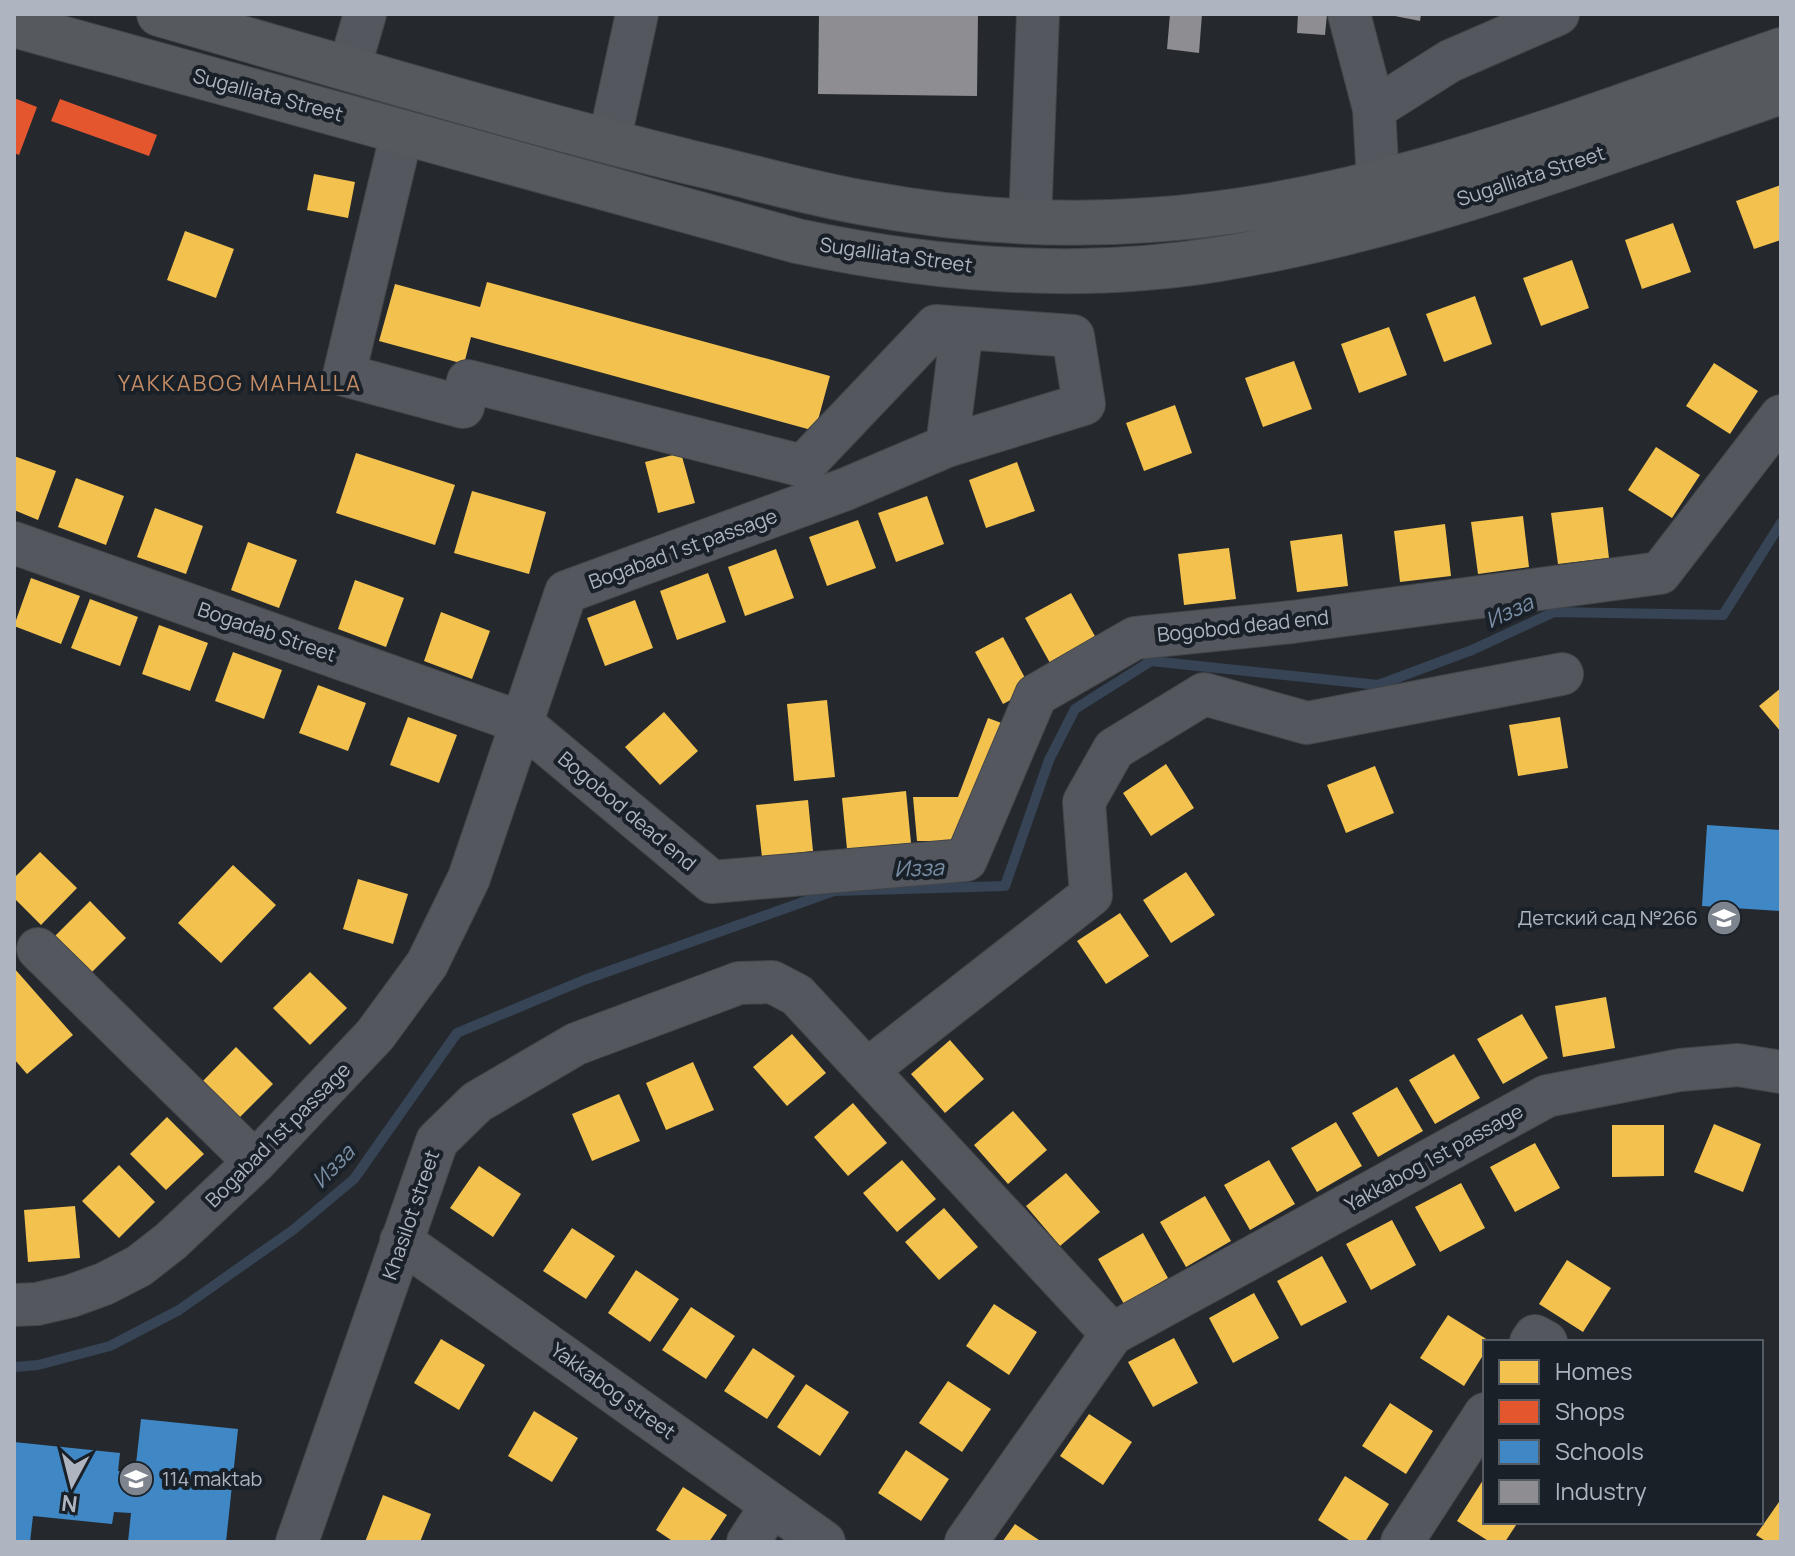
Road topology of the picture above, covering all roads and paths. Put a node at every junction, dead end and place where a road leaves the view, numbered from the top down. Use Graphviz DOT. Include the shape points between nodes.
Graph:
graph roads {
  1 [pos="159,14"];
  2 [pos="365,14"];
  3 [pos="637,14"];
  4 [pos="1038,14"];
  5 [pos="1349,14"];
  6 [pos="1558,14"];
  7 [pos="14,25"];
  8 [pos="1781,50"];
  9 [pos="349,69"];
  10 [pos="1781,92"];
  11 [pos="1374,109"];
  12 [pos="402,132"];
  13 [pos="609,142"];
  14 [pos="1378,182"];
  15 [pos="1030,221"];
  16 [pos="962,328"];
  17 [pos="1781,416"];
  18 [pos="947,446"];
  19 [pos="14,543"];
  20 [pos="1562,674"];
  21 [pos="520,722"];
  22 [pos="469,878"];
  23 [pos="38,949"];
  24 [pos="867,1070"];
  25 [pos="1781,1072"];
  26 [pos="255,1162"];
  27 [pos="401,1241"];
  28 [pos="14,1305"];
  29 [pos="1112,1334"];
  30 [pos="1483,1417"];
  31 [pos="772,1505"];
  32 [pos="297,1542"];
  33 [pos="748,1542"];
  34 [pos="824,1542"];
  35 [pos="966,1542"];
  36 [pos="1402,1542"];
  1 -- 9 [label="main road, Sugalliata Street"];
  2 -- 9 [label="street"];
  3 -- 13 [label="street"];
  4 -- 15 [label="street"];
  5 -- 11 [label="street"];
  6 -- 11 [label="street" via="1450,61"];
  7 -- 12 [label="main road, Sugalliata Street"];
  8 -- 14 [label="main road, Sugalliata Street" via="1510,144"];
  9 -- 13 [label="main road, Sugalliata Street"];
  10 -- 12 [label="main road, Sugalliata Street" via="1403,217 1216,260 1090,270 969,266 854,253"];
  11 -- 14 [label="street"];
  12 -- 16 [label="street" via="344,375 463,407 468,381 803,466 936,326"];
  13 -- 15 [label="main road, Sugalliata Street" via="864,203"];
  14 -- 15 [label="main road, Sugalliata Street" via="1212,214 1135,221"];
  16 -- 18 [label="street"];
  16 -- 18 [label="street, Bogabad 1 st passage" via="1073,336 1084,404"];
  17 -- 21 [label="street, Bogobod dead end" via="1660,573 1135,638 1036,695 966,860 712,882"];
  18 -- 21 [label="street, Bogabad 1 st passage" via="846,489 566,592"];
  19 -- 21 [label="street, Bogadab Street"];
  20 -- 24 [label="street" via="1307,723 1204,694 1114,749 1084,802 1091,895"];
  21 -- 22 [label="street, Bogabad 1 st passage"];
  22 -- 26 [label="street, Bogabad 1st passage" via="427,964 375,1035"];
  23 -- 26 [label="street"];
  24 -- 27 [label="street, Khasilot street" via="797,995 772,982 739,983 576,1044 477,1102 437,1141"];
  24 -- 29 [label="street"];
  25 -- 29 [label="street, Yakkabog 1st passage" via="1738,1065 1680,1070 1547,1096"];
  26 -- 28 [label="street, Bogabad 1st passage" via="139,1266 71,1296"];
  27 -- 31 [label="street, Yakkabog street"];
  27 -- 32 [label="street, Khasilot street"];
  29 -- 35 [label="street, Yakkabog 1st passage"];
  30 -- 36 [label="street"];
  31 -- 33 [label="street"];
  31 -- 34 [label="street, Yakkabog street"];
}
